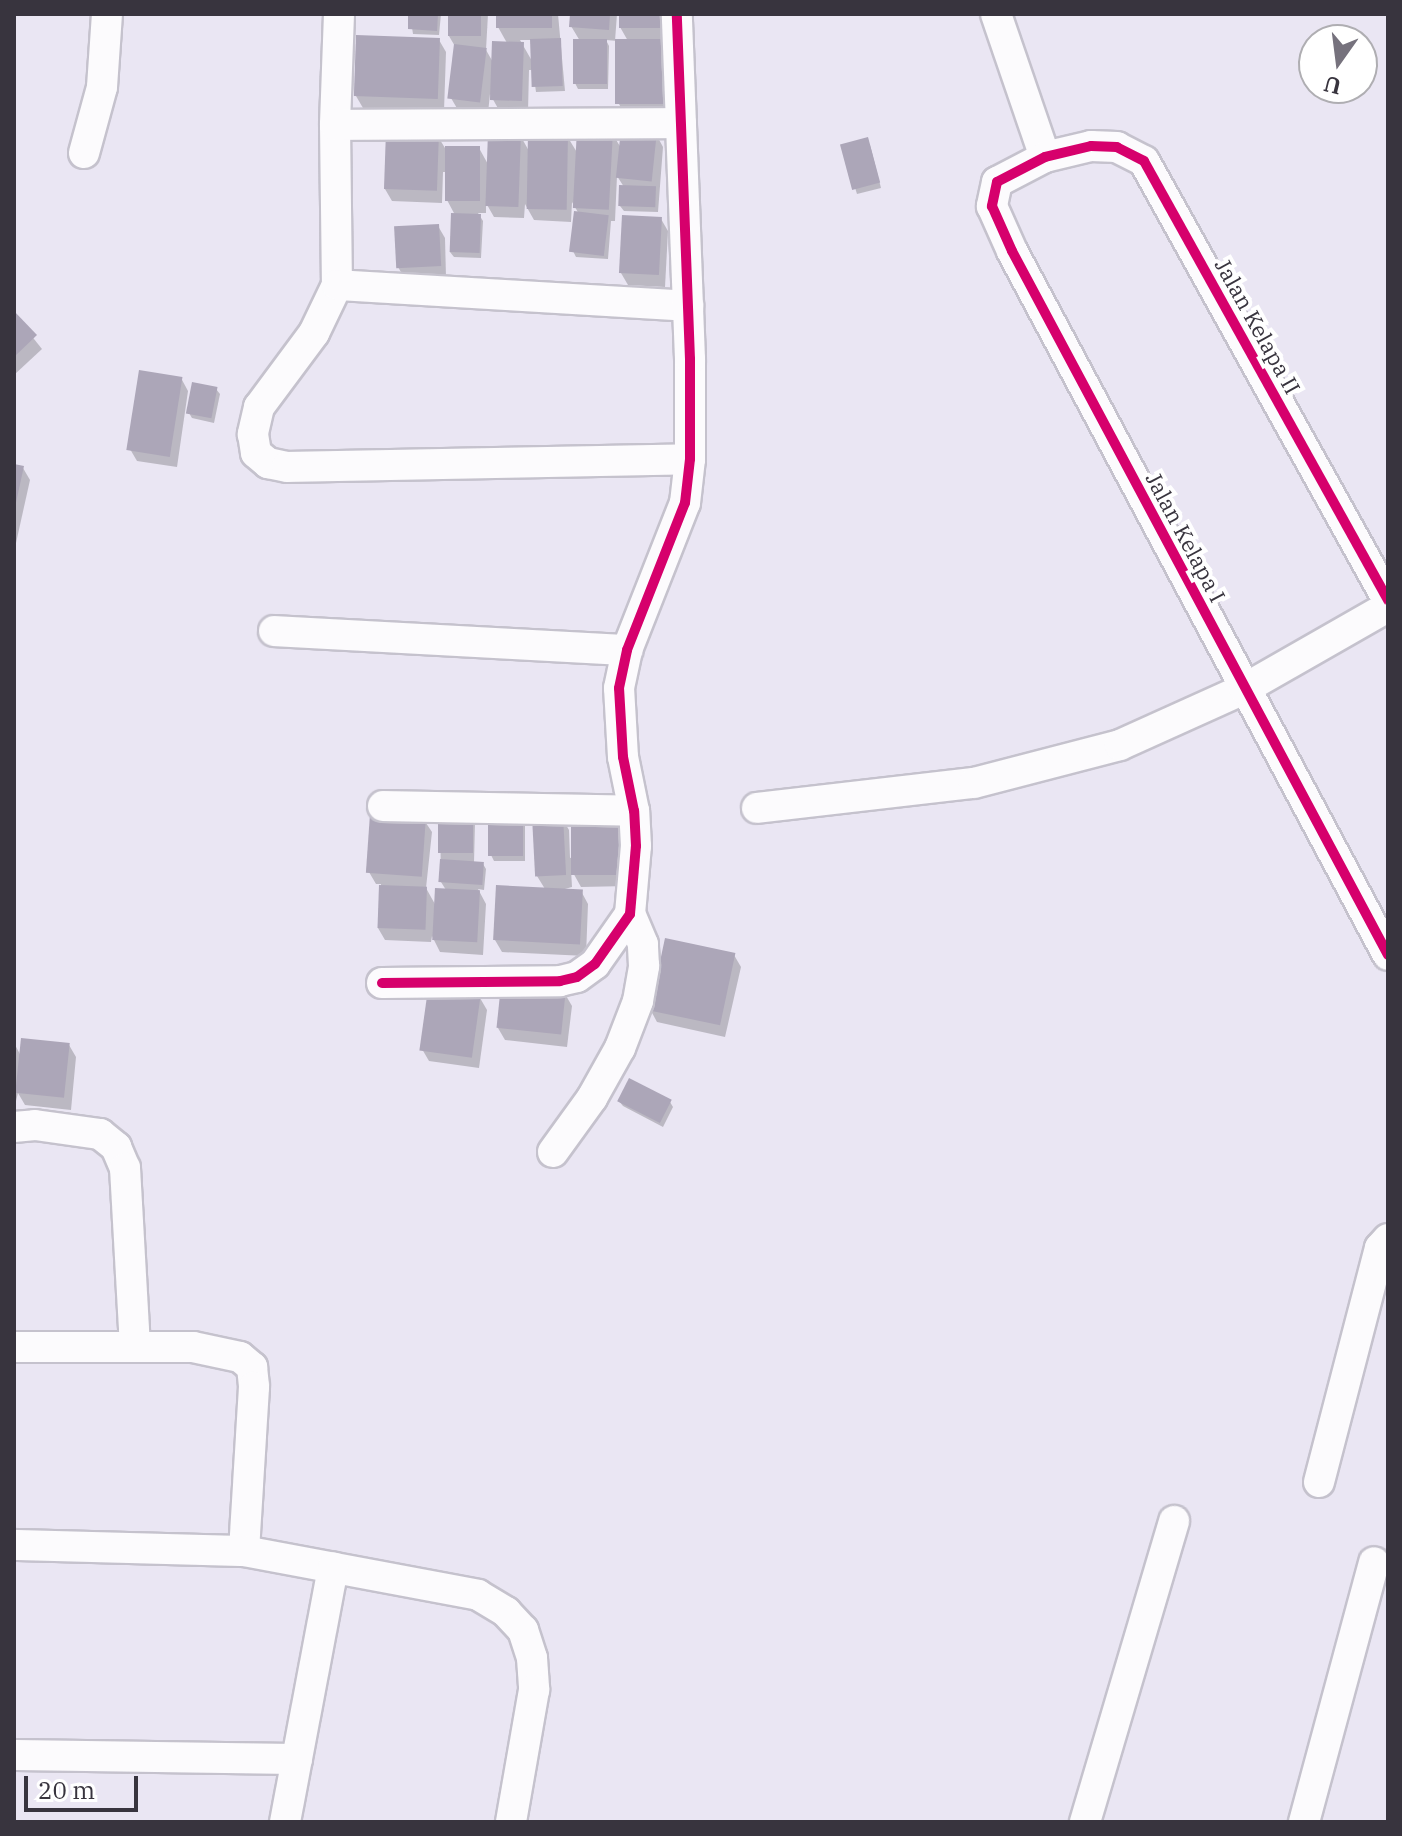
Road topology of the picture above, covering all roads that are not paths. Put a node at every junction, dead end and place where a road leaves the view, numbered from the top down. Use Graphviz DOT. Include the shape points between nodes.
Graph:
graph roads {
  1 [pos="107,14"];
  2 [pos="339,14"];
  3 [pos="677,14"];
  4 [pos="996,14"];
  5 [pos="681,123"];
  6 [pos="335,125"];
  7 [pos="84,153"];
  8 [pos="1045,157"];
  9 [pos="337,285"];
  10 [pos="688,306"];
  11 [pos="690,459"];
  12 [pos="1388,600"];
  13 [pos="1388,607"];
  14 [pos="274,631"];
  15 [pos="627,650"];
  16 [pos="1244,689"];
  17 [pos="383,806"];
  18 [pos="757,808"];
  19 [pos="634,811"];
  20 [pos="630,914"];
  21 [pos="1388,955"];
  22 [pos="382,983"];
  23 [pos="14,1127"];
  24 [pos="553,1152"];
  25 [pos="1388,1239"];
  26 [pos="135,1345"];
  27 [pos="14,1347"];
  28 [pos="1319,1482"];
  29 [pos="1174,1521"];
  30 [pos="14,1545"];
  31 [pos="244,1551"];
  32 [pos="1374,1562"];
  33 [pos="333,1567"];
  34 [pos="14,1755"];
  35 [pos="297,1759"];
  36 [pos="285,1822"];
  37 [pos="511,1822"];
  38 [pos="1085,1822"];
  39 [pos="1304,1822"];
  1 -- 7 [label="street" via="102,87"];
  2 -- 6 [label="street"];
  3 -- 5 [label="street"];
  4 -- 8 [label="street"];
  5 -- 6 [label="street"];
  5 -- 10 [label="street"];
  6 -- 9 [label="street"];
  8 -- 12 [label="street, Jalan Kelapa II" via="1091,146 1117,147 1144,161"];
  8 -- 16 [label="street, Jalan Kelapa I" via="997,182 992,206"];
  9 -- 10 [label="street"];
  9 -- 11 [label="street" via="314,333 259,407 253,434 256,453 268,463 311,468"];
  10 -- 11 [label="street"];
  11 -- 15 [label="street" via="685,503"];
  13 -- 16 [label="street"];
  14 -- 15 [label="street"];
  15 -- 19 [label="street" via="618,718"];
  16 -- 18 [label="street" via="1120,745 1058,763 974,783"];
  16 -- 21 [label="street, Jalan Kelapa I"];
  17 -- 19 [label="street"];
  19 -- 20 [label="street"];
  20 -- 22 [label="street" via="595,964 577,977"];
  20 -- 24 [label="street" via="643,944 638,1001 599,1086"];
  23 -- 26 [label="street" via="100,1134 116,1147 125,1168"];
  25 -- 28 [label="street" via="1380,1248"];
  26 -- 27 [label="street"];
  26 -- 31 [label="street" via="220,1351 252,1367"];
  29 -- 38 [label="street"];
  30 -- 31 [label="street"];
  31 -- 33 [label="street"];
  32 -- 39 [label="street"];
  33 -- 35 [label="street"];
  33 -- 37 [label="street" via="478,1595 523,1630 534,1690"];
  34 -- 35 [label="street"];
  35 -- 36 [label="street"];
}
